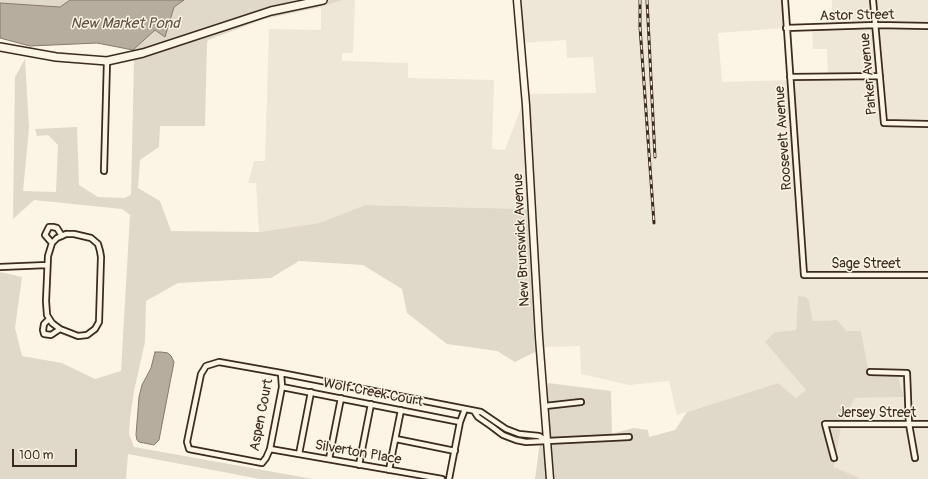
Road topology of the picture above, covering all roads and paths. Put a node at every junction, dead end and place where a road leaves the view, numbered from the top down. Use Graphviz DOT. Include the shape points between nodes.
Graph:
graph roads {
  1 [pos="323,0"];
  2 [pos="518,0"];
  3 [pos="785,0"];
  4 [pos="873,0"];
  5 [pos="876,25"];
  6 [pos="928,26"];
  7 [pos="786,28"];
  8 [pos="0,47"];
  9 [pos="107,61"];
  10 [pos="880,76"];
  11 [pos="790,78"];
  12 [pos="928,124"];
  13 [pos="104,171"];
  14 [pos="62,236"];
  15 [pos="52,243"];
  16 [pos="47,265"];
  17 [pos="0,267"];
  18 [pos="804,275"];
  19 [pos="928,275"];
  20 [pos="49,319"];
  21 [pos="60,329"];
  22 [pos="870,372"];
  23 [pos="281,373"];
  24 [pos="282,387"];
  25 [pos="311,392"];
  26 [pos="341,398"];
  27 [pos="582,402"];
  28 [pos="371,404"];
  29 [pos="545,406"];
  30 [pos="465,409"];
  31 [pos="401,410"];
  32 [pos="460,422"];
  33 [pos="909,424"];
  34 [pos="928,424"];
  35 [pos="629,437"];
  36 [pos="396,439"];
  37 [pos="547,441"];
  38 [pos="270,449"];
  39 [pos="455,451"];
  40 [pos="299,454"];
  41 [pos="834,458"];
  42 [pos="916,458"];
  43 [pos="329,459"];
  44 [pos="360,464"];
  45 [pos="389,470"];
  46 [pos="442,479"];
  47 [pos="449,479"];
  48 [pos="550,479"];
  1 -- 9 [label="main road" via="271,11 143,53"];
  2 -- 29 [label="street, New Brunswick Avenue"];
  3 -- 7 [label="street, Roosevelt Avenue"];
  4 -- 5 [label="street, Parker Avenue"];
  5 -- 6 [label="street, Astor Street"];
  5 -- 7 [label="street, Astor Street"];
  5 -- 10 [label="street, Parker Avenue"];
  7 -- 11 [label="street, Roosevelt Avenue"];
  8 -- 9 [label="main road" via="56,57"];
  9 -- 13 [label="street"];
  10 -- 11 [label="street"];
  10 -- 12 [label="street, Parker Avenue" via="884,123"];
  11 -- 18 [label="street, Roosevelt Avenue"];
  14 -- 15 [label="street"];
  14 -- 15 [label="street" via="54,226 48,227 46,235"];
  14 -- 21 [label="street" via="74,234 92,238 99,246 101,257 97,326 90,334 83,336"];
  15 -- 16 [label="street"];
  16 -- 17 [label="street"];
  16 -- 20 [label="street" via="46,308"];
  18 -- 19 [label="street, Sage Street"];
  20 -- 21 [label="street"];
  20 -- 21 [label="street" via="44,324 44,334 51,335"];
  22 -- 33 [label="street" via="907,373"];
  23 -- 24 [label="street, Aspen Court"];
  23 -- 30 [label="street, Aspen Court"];
  23 -- 38 [label="street, Aspen Court" via="219,362 206,366 201,374 188,442 189,449 262,463"];
  24 -- 25 [label="street, Wolf Creek Court"];
  24 -- 38 [label="street, Aspen Court"];
  25 -- 26 [label="street, Wolf Creek Court"];
  25 -- 40 [label="street"];
  26 -- 28 [label="street, Wolf Creek Court"];
  26 -- 43 [label="street"];
  27 -- 29 [label="street"];
  28 -- 31 [label="street, Wolf Creek Court"];
  28 -- 44 [label="street"];
  29 -- 37 [label="street, New Brunswick Avenue"];
  30 -- 32 [label="street"];
  30 -- 37 [label="street, Aspen Court" via="481,412 506,429 519,434 539,436"];
  31 -- 32 [label="street, Wolf Creek Court"];
  31 -- 36 [label="street"];
  32 -- 39 [label="street"];
  33 -- 34 [label="street, Jersey Street"];
  33 -- 41 [label="street, Jersey Street" via="825,424"];
  33 -- 42 [label="street"];
  35 -- 37 [label="street"];
  36 -- 39 [label="street"];
  36 -- 45 [label="street"];
  37 -- 48 [label="street, New Brunswick Avenue"];
  38 -- 40 [label="street, Silverton Place"];
  39 -- 47 [label="street"];
  40 -- 43 [label="street, Silverton Place"];
  43 -- 44 [label="street, Silverton Place"];
  44 -- 45 [label="street, Silverton Place"];
  45 -- 46 [label="street, Silverton Place"];
}
